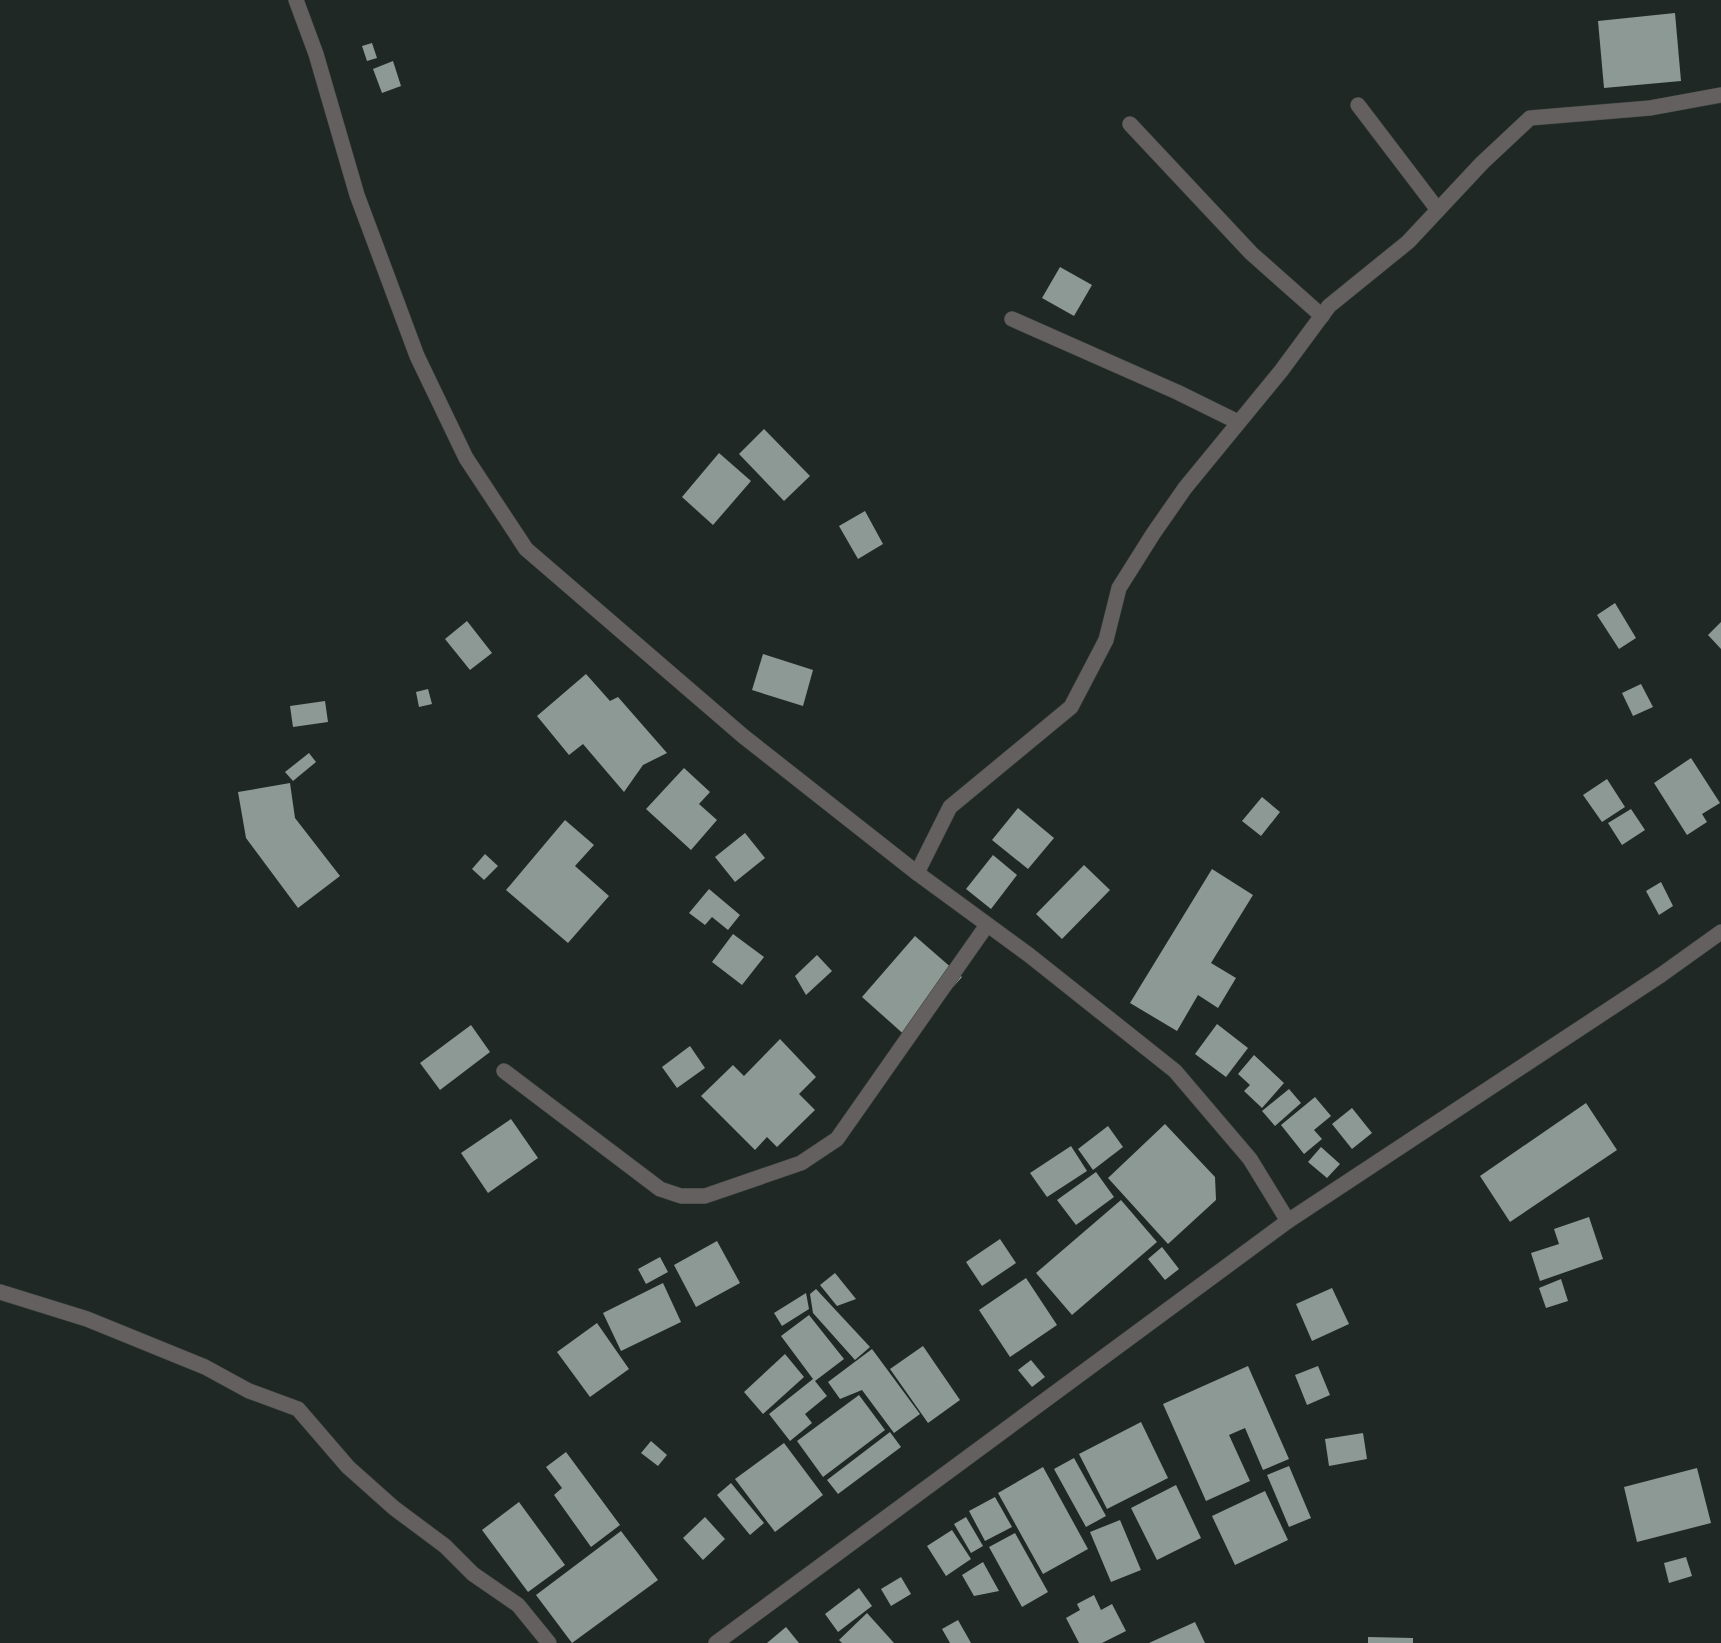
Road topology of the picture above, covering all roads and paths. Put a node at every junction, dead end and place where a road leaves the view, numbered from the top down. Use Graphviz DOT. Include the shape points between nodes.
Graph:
graph roads {
  1 [pos="296,0"];
  2 [pos="1721,95"];
  3 [pos="1358,105"];
  4 [pos="1130,124"];
  5 [pos="1438,210"];
  6 [pos="1322,316"];
  7 [pos="1012,319"];
  8 [pos="1238,422"];
  9 [pos="917,873"];
  10 [pos="987,925"];
  11 [pos="1721,932"];
  12 [pos="504,1071"];
  13 [pos="1288,1221"];
  14 [pos="0,1292"];
  15 [pos="549,1643"];
  16 [pos="716,1643"];
  1 -- 9 [label="street" via="357,195 417,356 466,458 526,549 743,736"];
  2 -- 5 [label="street" via="1650,108 1530,118"];
  3 -- 5 [label="street"];
  4 -- 6 [label="street" via="1251,253"];
  5 -- 6 [label="street" via="1408,242 1329,306"];
  6 -- 8 [label="street"];
  7 -- 8 [label="street"];
  8 -- 9 [label="street" via="1152,534 1119,588 1106,640 1071,707 950,807"];
  9 -- 10 [label="street"];
  10 -- 12 [label="street" via="837,1139 801,1163 705,1196 681,1196 660,1189"];
  10 -- 13 [label="street" via="1175,1071 1250,1159"];
  11 -- 13 [label="street"];
  13 -- 16 [label="street"];
  14 -- 15 [label="street" via="87,1319 298,1409 348,1467 445,1546 473,1574 518,1605"];
}
